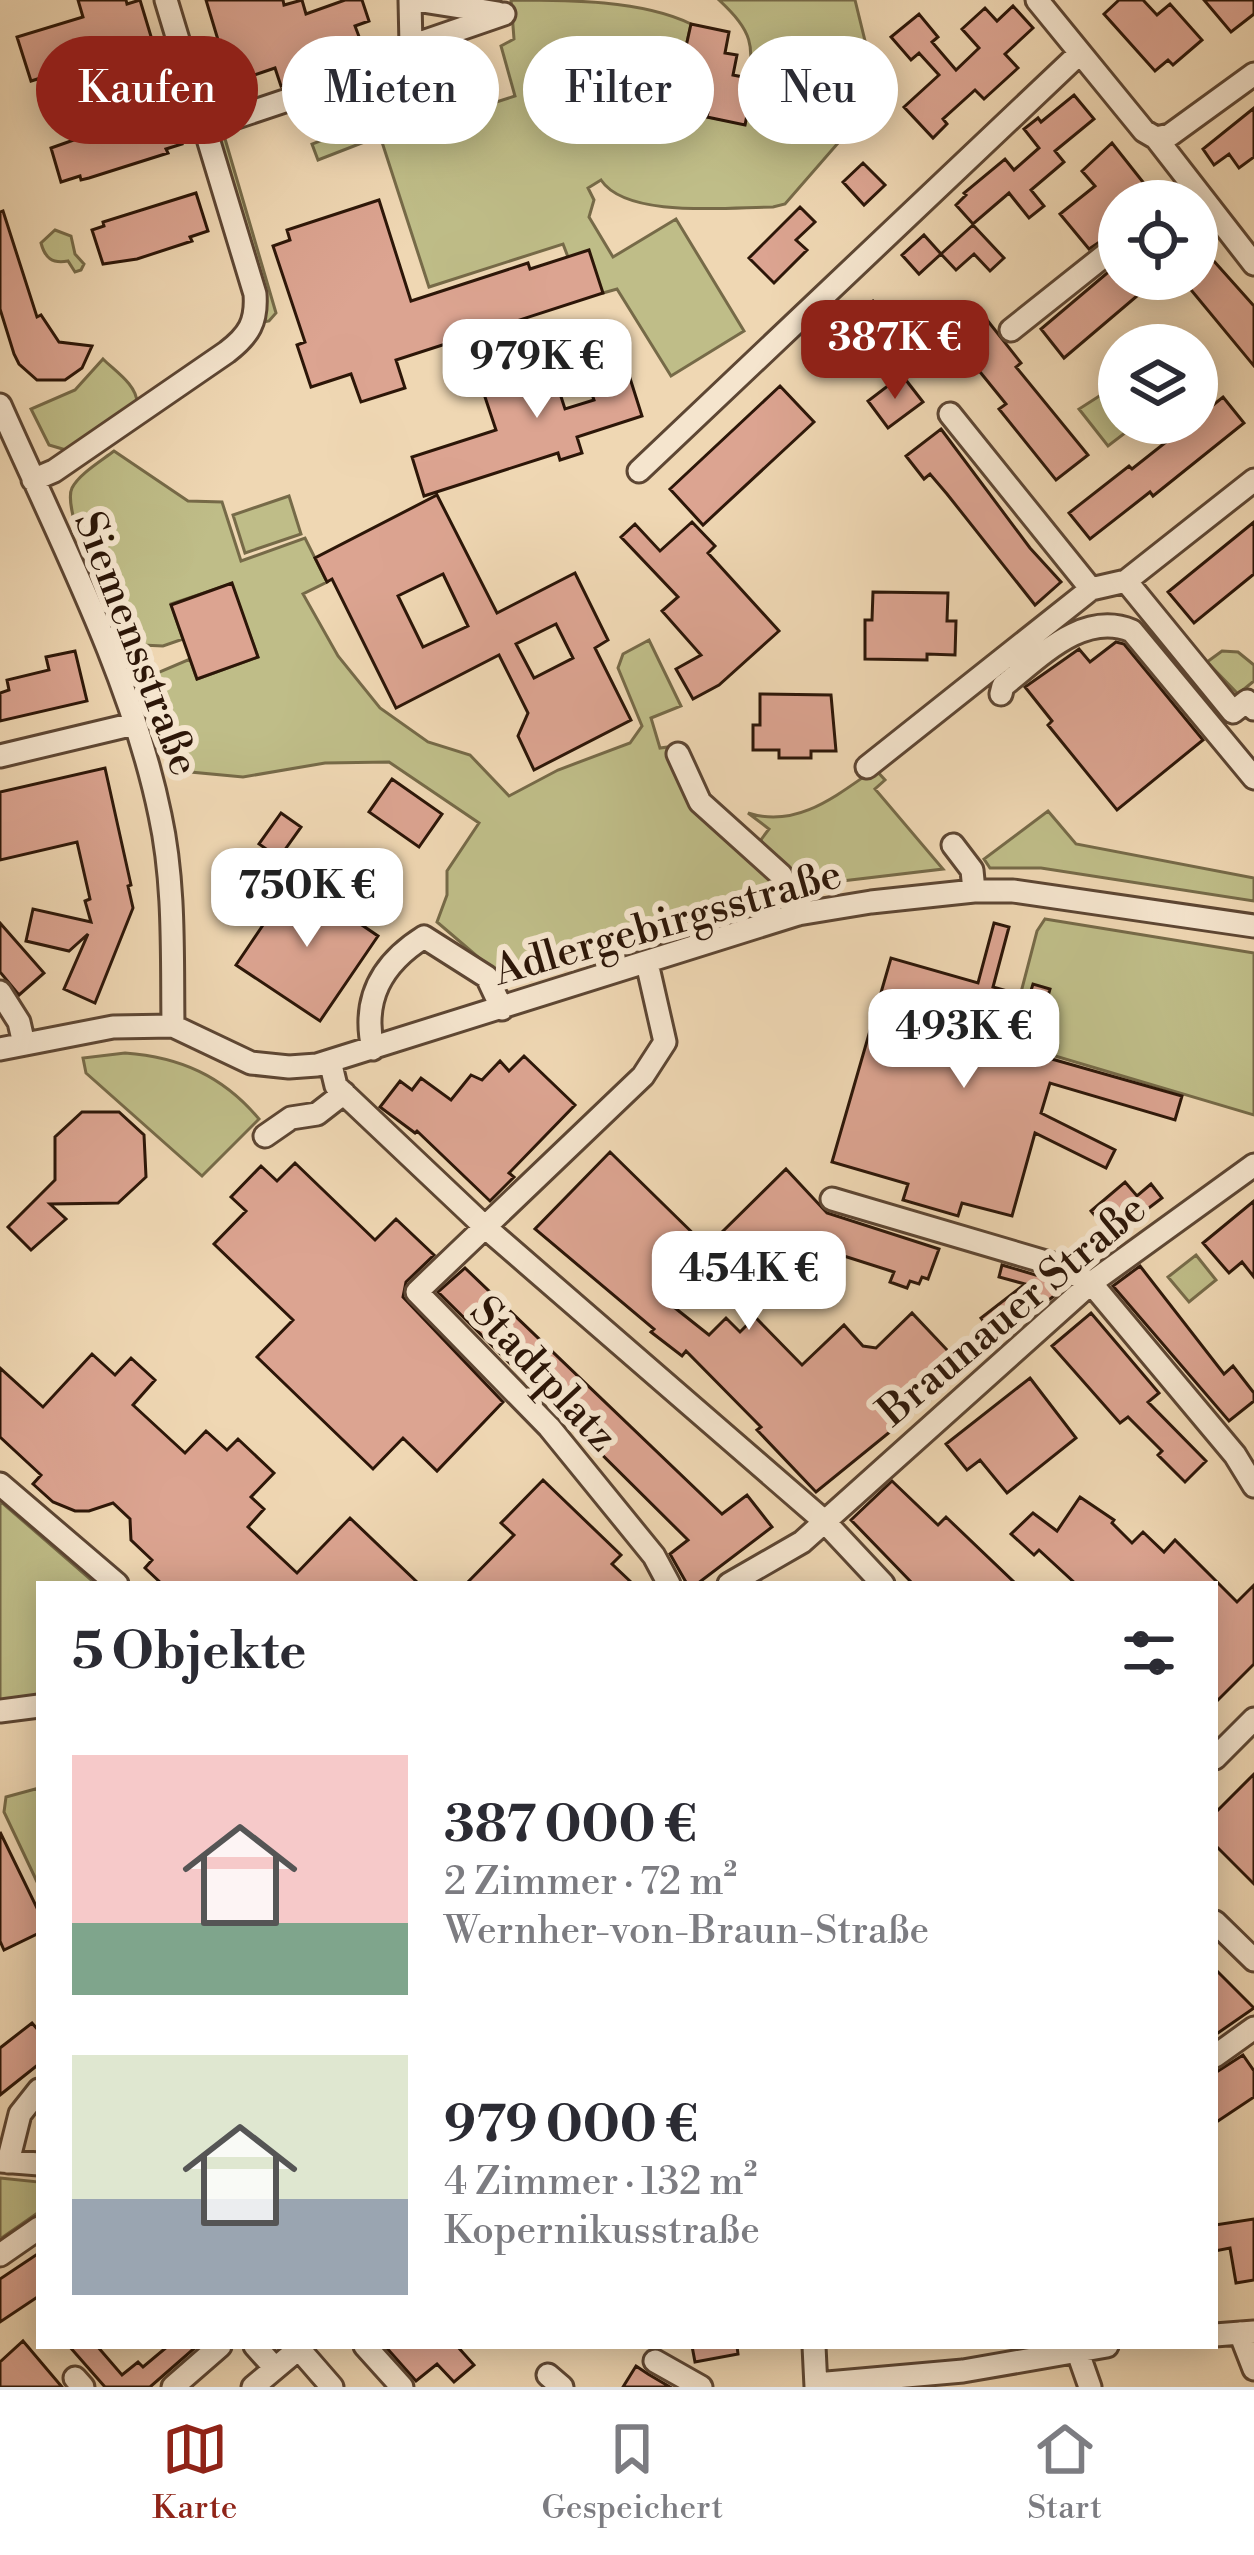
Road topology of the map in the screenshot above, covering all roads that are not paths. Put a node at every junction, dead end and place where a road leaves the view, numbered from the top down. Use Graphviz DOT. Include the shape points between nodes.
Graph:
graph roads {
  1 [pos="166,0"];
  2 [pos="413,0"];
  3 [pos="1037,0"];
  4 [pos="177,36"];
  5 [pos="411,36"];
  6 [pos="440,36"];
  7 [pos="1080,53"];
  8 [pos="1254,74"];
  9 [pos="1156,138"];
  10 [pos="209,144"];
  11 [pos="1187,180"];
  12 [pos="1218,219"];
  13 [pos="1098,261"];
  14 [pos="1254,264"];
  15 [pos="1011,330"];
  16 [pos="0,405"];
  17 [pos="950,414"];
  18 [pos="639,471"];
  19 [pos="33,480"];
  20 [pos="1254,480"];
  21 [pos="1126,581"];
  22 [pos="1090,589"];
  23 [pos="1001,694"];
  24 [pos="1254,710"];
  25 [pos="134,724"];
  26 [pos="678,754"];
  27 [pos="0,756"];
  28 [pos="867,767"];
  29 [pos="1254,778"];
  30 [pos="953,845"];
  31 [pos="974,891"];
  32 [pos="798,914"];
  33 [pos="1254,926"];
  34 [pos="647,963"];
  35 [pos="0,992"];
  36 [pos="502,1009"];
  37 [pos="173,1026"];
  38 [pos="24,1043"];
  39 [pos="0,1049"];
  40 [pos="373,1049"];
  41 [pos="330,1061"];
  42 [pos="344,1094"];
  43 [pos="265,1136"];
  44 [pos="1254,1165"];
  45 [pos="832,1199"];
  46 [pos="485,1227"];
  47 [pos="1090,1283"];
  48 [pos="0,1484"];
  49 [pos="1254,1486"];
  50 [pos="824,1521"];
  51 [pos="113,1581"];
  52 [pos="667,1581"];
  53 [pos="734,1581"];
  54 [pos="880,1581"];
  55 [pos="36,1706"];
  56 [pos="0,1711"];
  57 [pos="1254,1719"];
  58 [pos="1218,1755"];
  59 [pos="1218,1925"];
  60 [pos="1254,1960"];
  61 [pos="1254,2028"];
  62 [pos="1218,2054"];
  63 [pos="36,2094"];
  64 [pos="4,2162"];
  65 [pos="36,2164"];
  66 [pos="36,2230"];
  67 [pos="0,2255"];
  68 [pos="1247,2332"];
  69 [pos="217,2349"];
  70 [pos="258,2349"];
  71 [pos="299,2349"];
  72 [pos="303,2349"];
  73 [pos="368,2349"];
  74 [pos="814,2349"];
  75 [pos="1084,2349"];
  76 [pos="1077,2350"];
  77 [pos="655,2361"];
  78 [pos="275,2368"];
  79 [pos="1254,2369"];
  80 [pos="944,2380"];
  81 [pos="816,2386"];
  82 [pos="173,2387"];
  83 [pos="253,2387"];
  84 [pos="332,2387"];
  85 [pos="402,2387"];
  86 [pos="700,2387"];
  87 [pos="1090,2387"];
  1 -- 4 [label="street"];
  2 -- 5 [label="street"];
  2 -- 6 [label="street" via="504,14"];
  3 -- 7 [label="street"];
  7 -- 9 [label="street"];
  7 -- 18 [label="street"];
  8 -- 9 [label="street"];
  9 -- 11 [label="street"];
  10 -- 19 [label="street" via="255,294 250,330"];
  12 -- 14 [label="street"];
  13 -- 15 [label="street"];
  16 -- 19 [label="street, Siemensstraße"];
  17 -- 22 [label="street"];
  19 -- 25 [label="street, Siemensstraße"];
  20 -- 21 [label="street"];
  21 -- 22 [label="street"];
  21 -- 24 [label="street" via="1233,712 1247,701"];
  22 -- 28 [label="street"];
  23 -- 29 [label="street" via="1072,632 1118,625 1132,631"];
  25 -- 27 [label="street"];
  25 -- 37 [label="street, Siemensstraße" via="162,821"];
  26 -- 32 [label="street" via="700,802 773,866"];
  30 -- 31 [label="street" via="972,870"];
  31 -- 32 [label="street, Adlergebirgsstraße"];
  31 -- 33 [label="street, Adlergebirgsstraße" via="1064,896"];
  32 -- 34 [label="street, Adlergebirgsstraße"];
  34 -- 36 [label="street, Adlergebirgsstraße"];
  34 -- 46 [label="street" via="665,1042 644,1076"];
  35 -- 38 [label="street"];
  36 -- 40 [label="street, Adlergebirgsstraße"];
  36 -- 40 [label="street" via="488,977 424,937 404,950 370,998"];
  37 -- 38 [label="street"];
  37 -- 41 [label="street, Adlergebirgsstraße" via="250,1063"];
  38 -- 39 [label="street"];
  40 -- 41 [label="street, Adlergebirgsstraße"];
  41 -- 42 [label="street"];
  42 -- 43 [label="street"];
  42 -- 46 [label="street"];
  44 -- 47 [label="street, Braunauer Straße"];
  45 -- 47 [label="street" via="1056,1265"];
  46 -- 50 [label="street"];
  46 -- 52 [label="street, Stadtplatz" via="417,1292 541,1418"];
  47 -- 49 [label="street"];
  47 -- 50 [label="street, Braunauer Straße"];
  48 -- 51 [label="street"];
  50 -- 53 [label="street"];
  50 -- 54 [label="street"];
  55 -- 56 [label="street"];
  57 -- 58 [label="street"];
  59 -- 60 [label="street"];
  61 -- 62 [label="street"];
  63 -- 64 [label="street"];
  64 -- 65 [label="street"];
  66 -- 67 [label="street"];
  68 -- 79 [label="street"];
  69 -- 82 [label="street"];
  70 -- 78 [label="street"];
  71 -- 78 [label="street"];
  72 -- 84 [label="street"];
  73 -- 85 [label="street"];
  74 -- 81 [label="street"];
  75 -- 76 [label="street"];
  76 -- 80 [label="street"];
  76 -- 87 [label="street"];
  77 -- 86 [label="street"];
  78 -- 83 [label="street"];
  80 -- 81 [label="street"];
}
